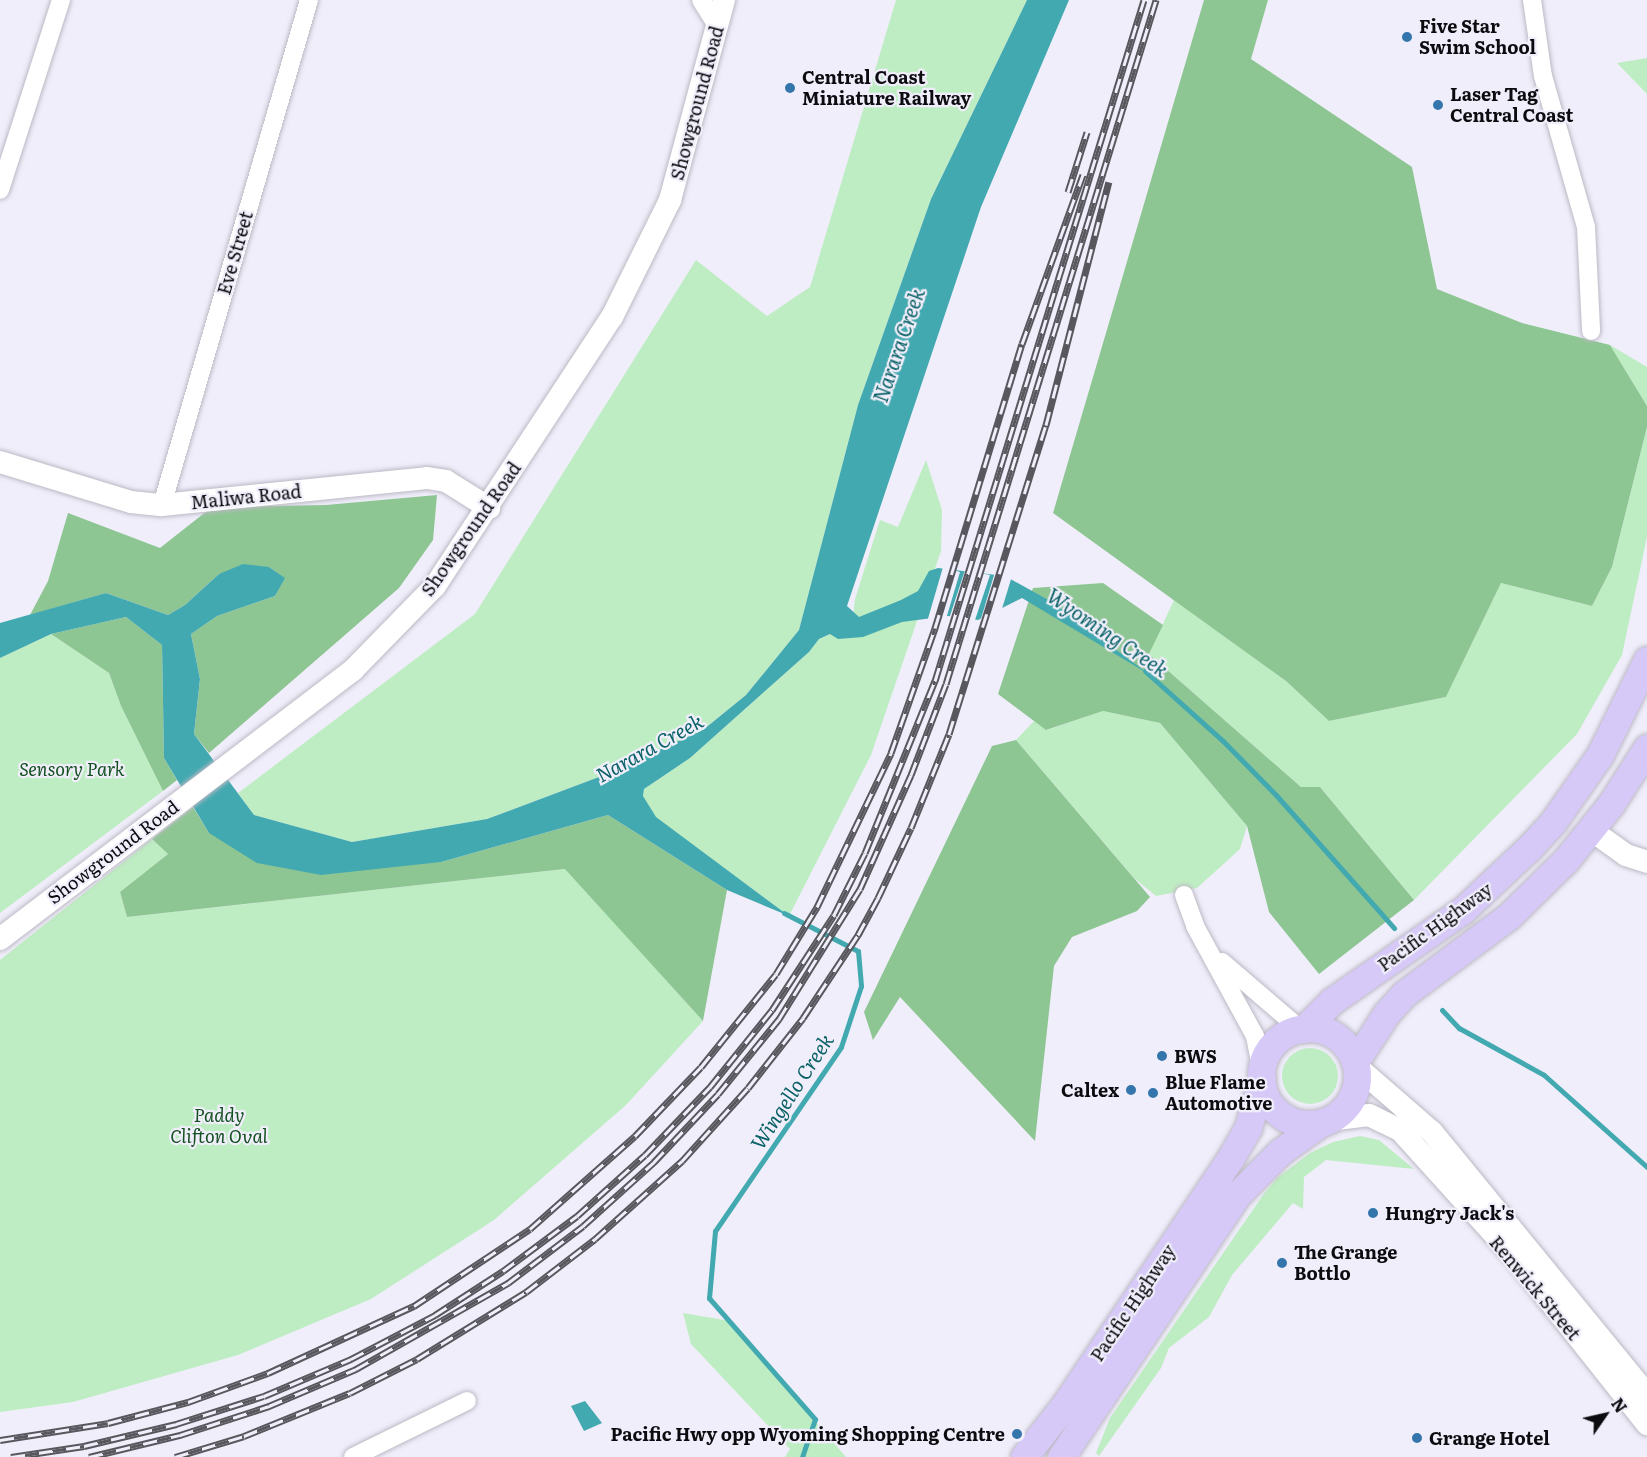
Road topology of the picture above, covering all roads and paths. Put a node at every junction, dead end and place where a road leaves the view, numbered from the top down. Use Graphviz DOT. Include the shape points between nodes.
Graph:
graph roads {
  1 [pos="61,0"];
  2 [pos="309,0"];
  3 [pos="701,0"];
  4 [pos="724,0"];
  5 [pos="1532,0"];
  6 [pos="718,27"];
  7 [pos="0,190"];
  8 [pos="1591,331"];
  9 [pos="0,462"];
  10 [pos="162,505"];
  11 [pos="489,508"];
  12 [pos="1647,660"];
  13 [pos="1647,748"];
  14 [pos="1591,830"];
  15 [pos="1647,862"];
  16 [pos="1501,878"];
  17 [pos="1184,895"];
  18 [pos="0,939"];
  19 [pos="1209,948"];
  20 [pos="1302,1029"];
  21 [pos="1355,1064"];
  22 [pos="1262,1075"];
  23 [pos="1325,1121"];
  24 [pos="1452,1156"];
  25 [pos="1486,1229"];
  26 [pos="1549,1276"];
  27 [pos="1647,1395"];
  28 [pos="467,1401"];
  29 [pos="1646,1422"];
  30 [pos="353,1457"];
  31 [pos="1024,1457"];
  32 [pos="1061,1457"];
  1 -- 7 [label="street"];
  2 -- 10 [label="street, Eve Street"];
  3 -- 6 [label="street"];
  4 -- 6 [label="street, Showground Road"];
  5 -- 8 [label="street" via="1543,76 1586,227"];
  6 -- 11 [label="street, Showground Road" via="670,200 612,317"];
  9 -- 10 [label="street, Maliwa Road" via="131,502"];
  10 -- 11 [label="street, Maliwa Road" via="427,478 446,481"];
  11 -- 18 [label="street, Showground Road" via="435,586 353,670"];
  12 -- 16 [label="main road, Pacific Highway" via="1579,787"];
  13 -- 14 [label="main road, Pacific Highway"];
  14 -- 15 [label="street" via="1626,855"];
  14 -- 16 [label="main road" via="1568,832 1526,867"];
  14 -- 21 [label="main road, Pacific Highway" via="1548,880 1509,916 1398,999"];
  16 -- 20 [label="main road, Pacific Highway" via="1454,917 1332,1001"];
  17 -- 19 [label="street" via="1195,926"];
  19 -- 20 [label="street"];
  19 -- 22 [label="street" via="1255,1036"];
  20 -- 21 [label="main road" via="1323,1030 1337,1037"];
  20 -- 22 [label="main road" via="1274,1044"];
  21 -- 23 [label="main road" via="1351,1100"];
  21 -- 24 [label="street, Renwick Street" via="1411,1110"];
  22 -- 23 [label="main road" via="1268,1101 1278,1113 1299,1123"];
  22 -- 31 [label="main road, Pacific Highway" via="1239,1144 1066,1403"];
  23 -- 25 [label="street, Renwick Street" via="1369,1115 1393,1124"];
  23 -- 32 [label="main road, Pacific Highway" via="1280,1152 1238,1194"];
  24 -- 25 [label="street" via="1459,1177 1488,1215"];
  24 -- 26 [label="street, Renwick Street"];
  25 -- 29 [label="street, Renwick Street" via="1513,1255"];
  26 -- 27 [label="street, Renwick Street"];
  26 -- 29 [label="street" via="1583,1330 1637,1397"];
  28 -- 30 [label="street"];
}
